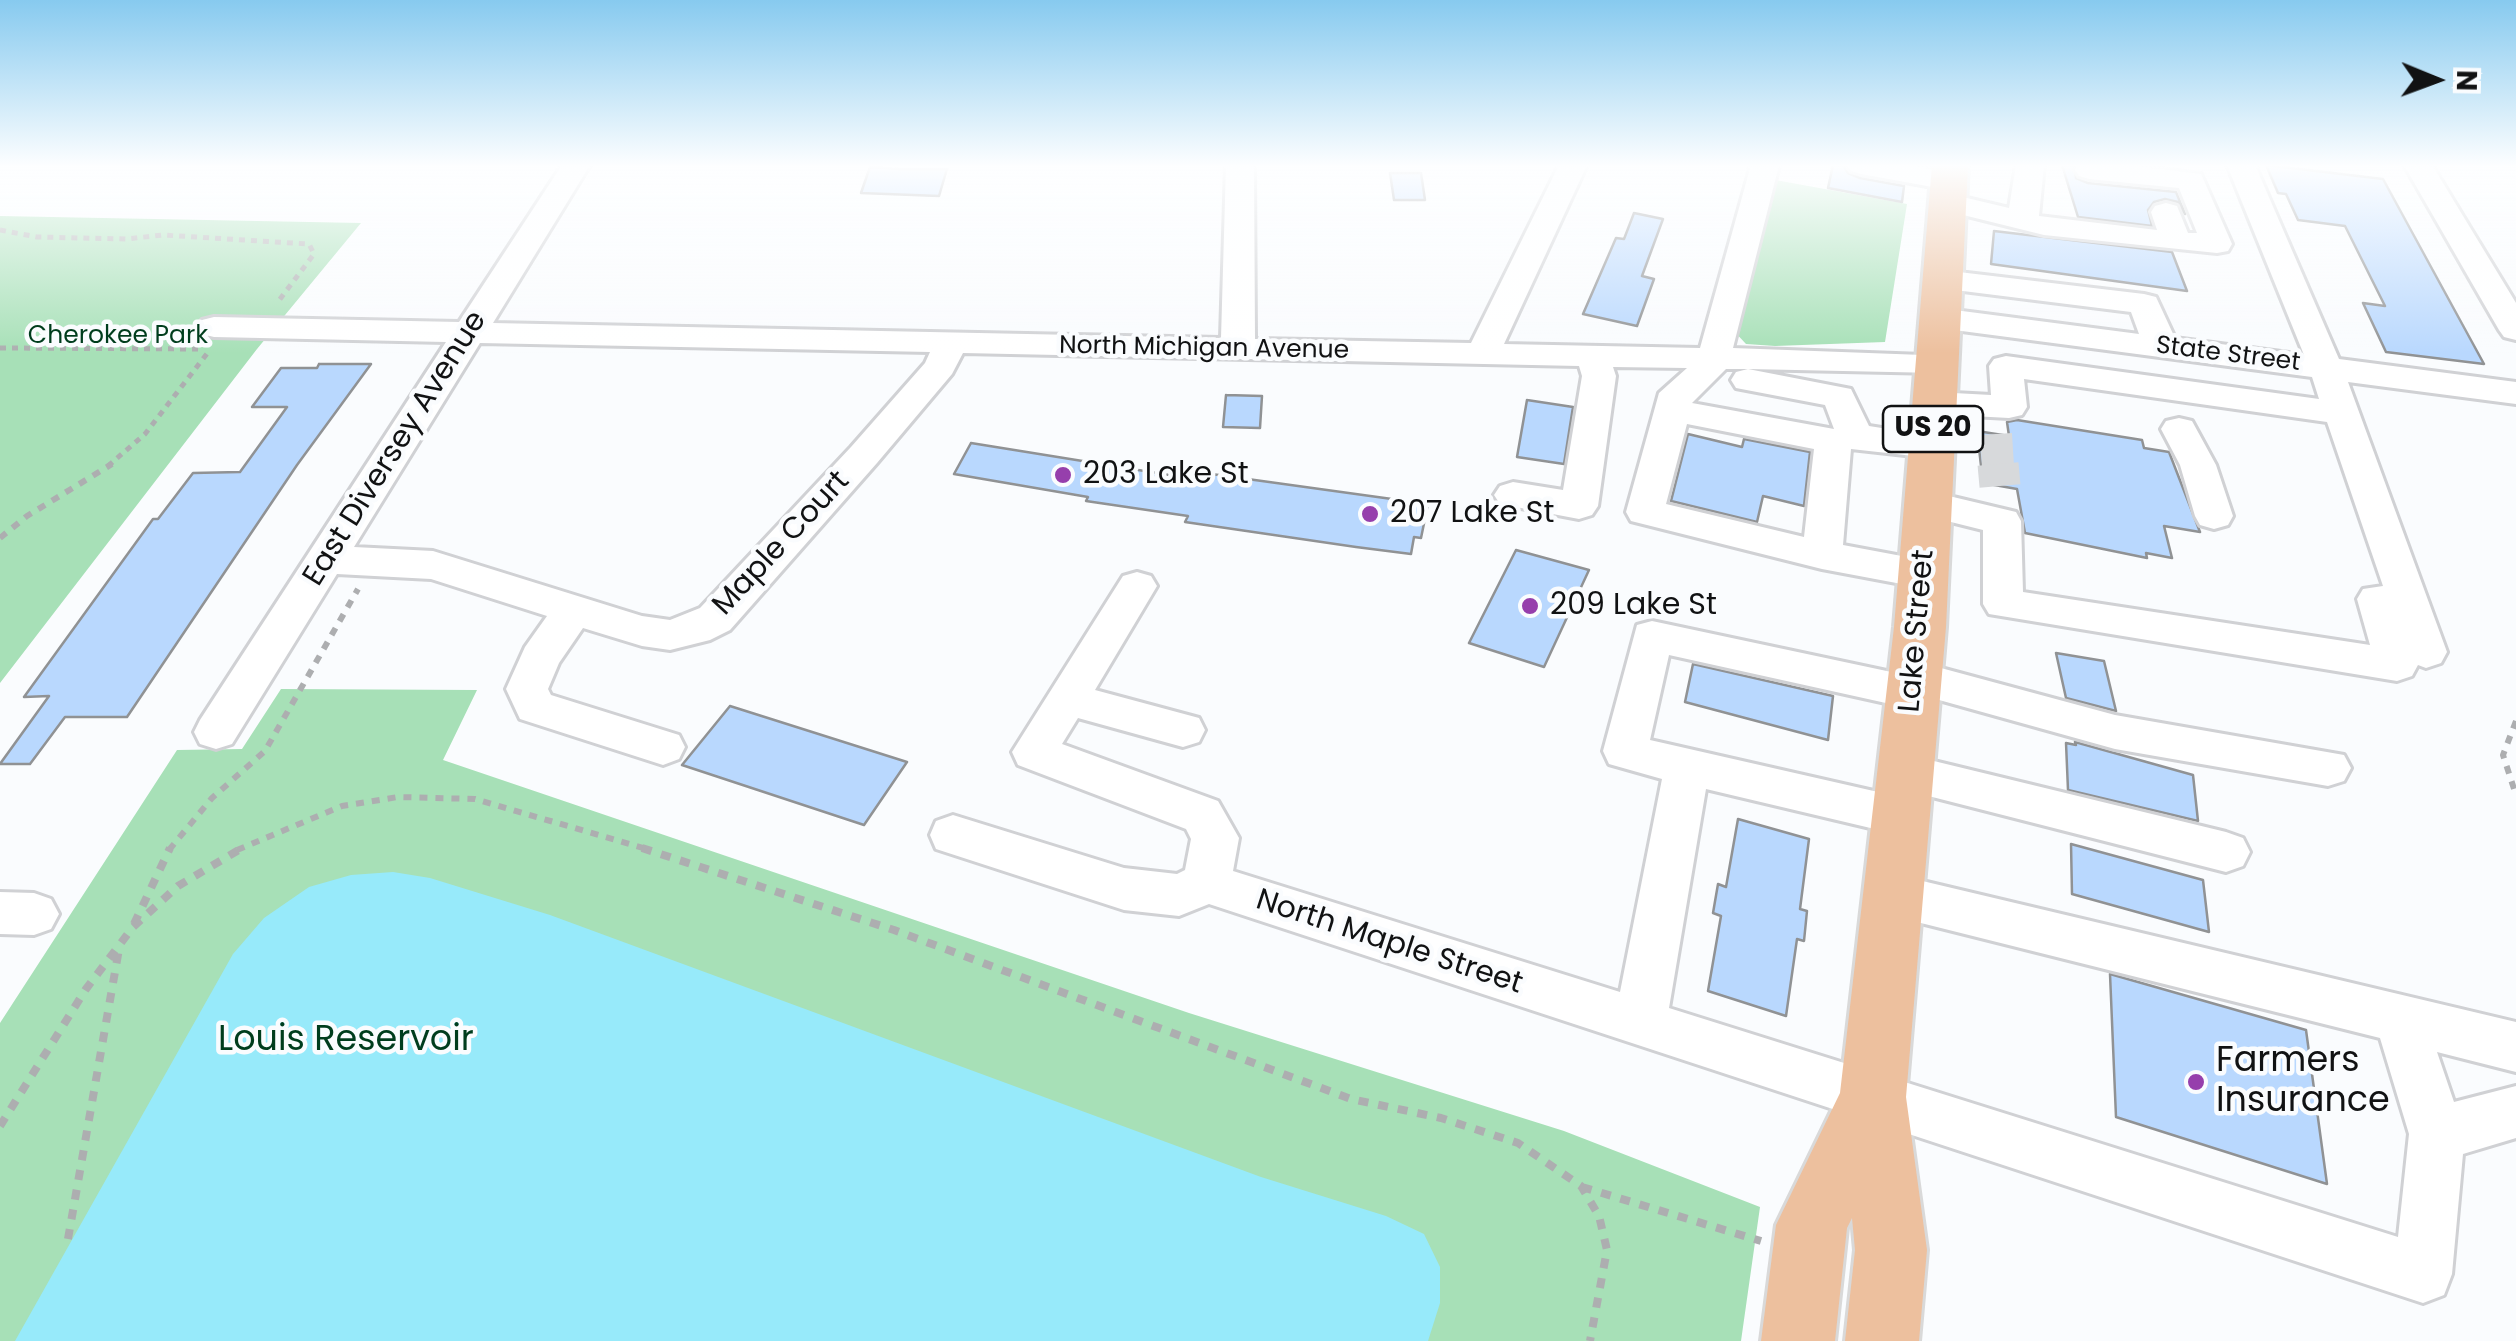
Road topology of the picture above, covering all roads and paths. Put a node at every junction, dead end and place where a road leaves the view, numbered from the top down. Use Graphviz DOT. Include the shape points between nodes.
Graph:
graph roads {
  1 [pos="537,228"];
  2 [pos="1239,228"];
  3 [pos="1543,228"];
  4 [pos="1748,228"];
  5 [pos="1945,228"];
  6 [pos="2193,228"];
  7 [pos="2210,228"];
  8 [pos="2268,228"];
  9 [pos="2455,228"];
  10 [pos="0,230"];
  11 [pos="2217,244"];
  12 [pos="2277,250"];
  13 [pos="1941,299"];
  14 [pos="257,328"];
  15 [pos="2516,330"];
  16 [pos="470,333"];
  17 [pos="212,338"];
  18 [pos="951,343"];
  19 [pos="0,348"];
  20 [pos="1238,351"];
  21 [pos="1482,355"];
  22 [pos="1593,357"];
  23 [pos="1709,365"];
  24 [pos="2326,368"];
  25 [pos="1936,383"];
  26 [pos="2516,393"];
  27 [pos="1672,410"];
  28 [pos="2342,413"];
  29 [pos="2179,430"];
  30 [pos="1844,439"];
  31 [pos="1932,446"];
  32 [pos="1513,495"];
  33 [pos="1928,504"];
  34 [pos="2214,516"];
  35 [pos="0,538"];
  36 [pos="1822,555"];
  37 [pos="326,560"];
  38 [pos="374,562"];
  39 [pos="1923,574"];
  40 [pos="1138,586"];
  41 [pos="2376,600"];
  42 [pos="574,610"];
  43 [pos="2426,652"];
  44 [pos="1914,685"];
  45 [pos="1068,698"];
  46 [pos="2516,721"];
  47 [pos="1183,730"];
  48 [pos="216,732"];
  49 [pos="663,747"];
  50 [pos="1688,766"];
  51 [pos="2328,768"];
  52 [pos="1903,794"];
  53 [pos="2516,795"];
  54 [pos="953,834"];
  55 [pos="2226,852"];
  56 [pos="1206,883"];
  57 [pos="1893,895"];
  58 [pos="133,927"];
  59 [pos="119,946"];
  60 [pos="2400,1018"];
  61 [pos="1640,1025"];
  62 [pos="2516,1047"];
  63 [pos="1873,1097"];
  64 [pos="2516,1112"];
  65 [pos="0,1126"];
  66 [pos="2438,1134"];
  67 [pos="1581,1186"];
  68 [pos="68,1239"];
  69 [pos="1772,1244"];
  70 [pos="1590,1341"];
  71 [pos="1798,1341"];
  72 [pos="1882,1341"];
  1 -- 16 [label="street, East Diversey Avenue"];
  2 -- 20 [label="street"];
  3 -- 21 [label="street"];
  4 -- 23 [label="street"];
  5 -- 13 [label="main road, Lake Street / US 20"];
  6 -- 11 [label="street"];
  7 -- 11 [label="street"];
  8 -- 12 [label="street"];
  9 -- 15 [label="street"];
  10 -- 14 [label="path" via="37,237 309,244 314,254 306,268"];
  11 -- 12 [label="street"];
  12 -- 24 [label="street"];
  13 -- 24 [label="street, State Street" via="2161,346"];
  13 -- 25 [label="main road, Lake Street / US 20"];
  14 -- 16 [label="street, North Michigan Avenue"];
  14 -- 17 [label="street, North Michigan Avenue"];
  14 -- 17 [label="path" via="235,350"];
  16 -- 18 [label="street, North Michigan Avenue"];
  16 -- 37 [label="street, East Diversey Avenue"];
  17 -- 19 [label="path"];
  17 -- 35 [label="path" via="145,434 116,461"];
  18 -- 20 [label="street, North Michigan Avenue"];
  18 -- 42 [label="street, Maple Court" via="928,382 715,619 670,635"];
  20 -- 21 [label="street, North Michigan Avenue"];
  21 -- 22 [label="street, North Michigan Avenue"];
  22 -- 23 [label="street, North Michigan Avenue"];
  22 -- 32 [label="street" via="1599,376 1579,506"];
  23 -- 25 [label="street, North Michigan Avenue"];
  23 -- 27 [label="street" via="1677,394"];
  23 -- 30 [label="street" via="1839,397"];
  24 -- 26 [label="street, State Street"];
  24 -- 28 [label="street"];
  25 -- 28 [label="street, North Michigan Avenue" via="1995,420 2010,407 2006,366"];
  25 -- 31 [label="main road, Lake Street / US 20"];
  27 -- 30 [label="street"];
  27 -- 36 [label="street" via="1645,512"];
  28 -- 43 [label="street"];
  29 -- 34 [label="street"];
  30 -- 31 [label="street"];
  30 -- 36 [label="street"];
  31 -- 33 [label="main road, Lake Street / US 20"];
  33 -- 39 [label="main road, Lake Street / US 20"];
  33 -- 41 [label="street" via="2001,503 2004,604 2397,665"];
  36 -- 39 [label="street"];
  37 -- 38 [label="street, Maple Court"];
  37 -- 48 [label="street, East Diversey Avenue"];
  38 -- 42 [label="street, Maple Court" via="433,565"];
  38 -- 58 [label="path" via="265,751 184,828"];
  39 -- 44 [label="main road, Lake Street / US 20"];
  40 -- 45 [label="street"];
  42 -- 49 [label="street" via="527,689 535,707"];
  44 -- 50 [label="street" via="1652,636 1625,751"];
  44 -- 51 [label="street" via="2115,732"];
  44 -- 52 [label="main road, Lake Street / US 20"];
  45 -- 47 [label="street"];
  45 -- 56 [label="street" via="1034,752 1202,815 1215,838"];
  46 -- 53 [label="path" via="2503,754"];
  50 -- 52 [label="street"];
  50 -- 61 [label="street"];
  52 -- 55 [label="street"];
  52 -- 57 [label="main road, Lake Street / US 20"];
  54 -- 56 [label="street" via="1124,889 1179,895"];
  56 -- 61 [label="street, North Maple Street"];
  57 -- 60 [label="street"];
  57 -- 63 [label="main road, Lake Street / US 20"];
  58 -- 59 [label="path"];
  58 -- 67 [label="path" via="216,860 306,818 398,798 475,799 894,930 1351,1099 1485,1129"];
  59 -- 65 [label="path"];
  59 -- 68 [label="path"];
  60 -- 62 [label="street"];
  60 -- 66 [label="street"];
  61 -- 63 [label="street, North Maple Street"];
  63 -- 66 [label="street, North Maple Street" via="2422,1274"];
  63 -- 71 [label="main road, Lake Street / US 20" via="1812,1225"];
  63 -- 72 [label="main road, Lake Street / US 20" via="1892,1250"];
  64 -- 66 [label="street"];
  67 -- 69 [label="path"];
  67 -- 70 [label="path" via="1599,1216 1607,1250"];
}
